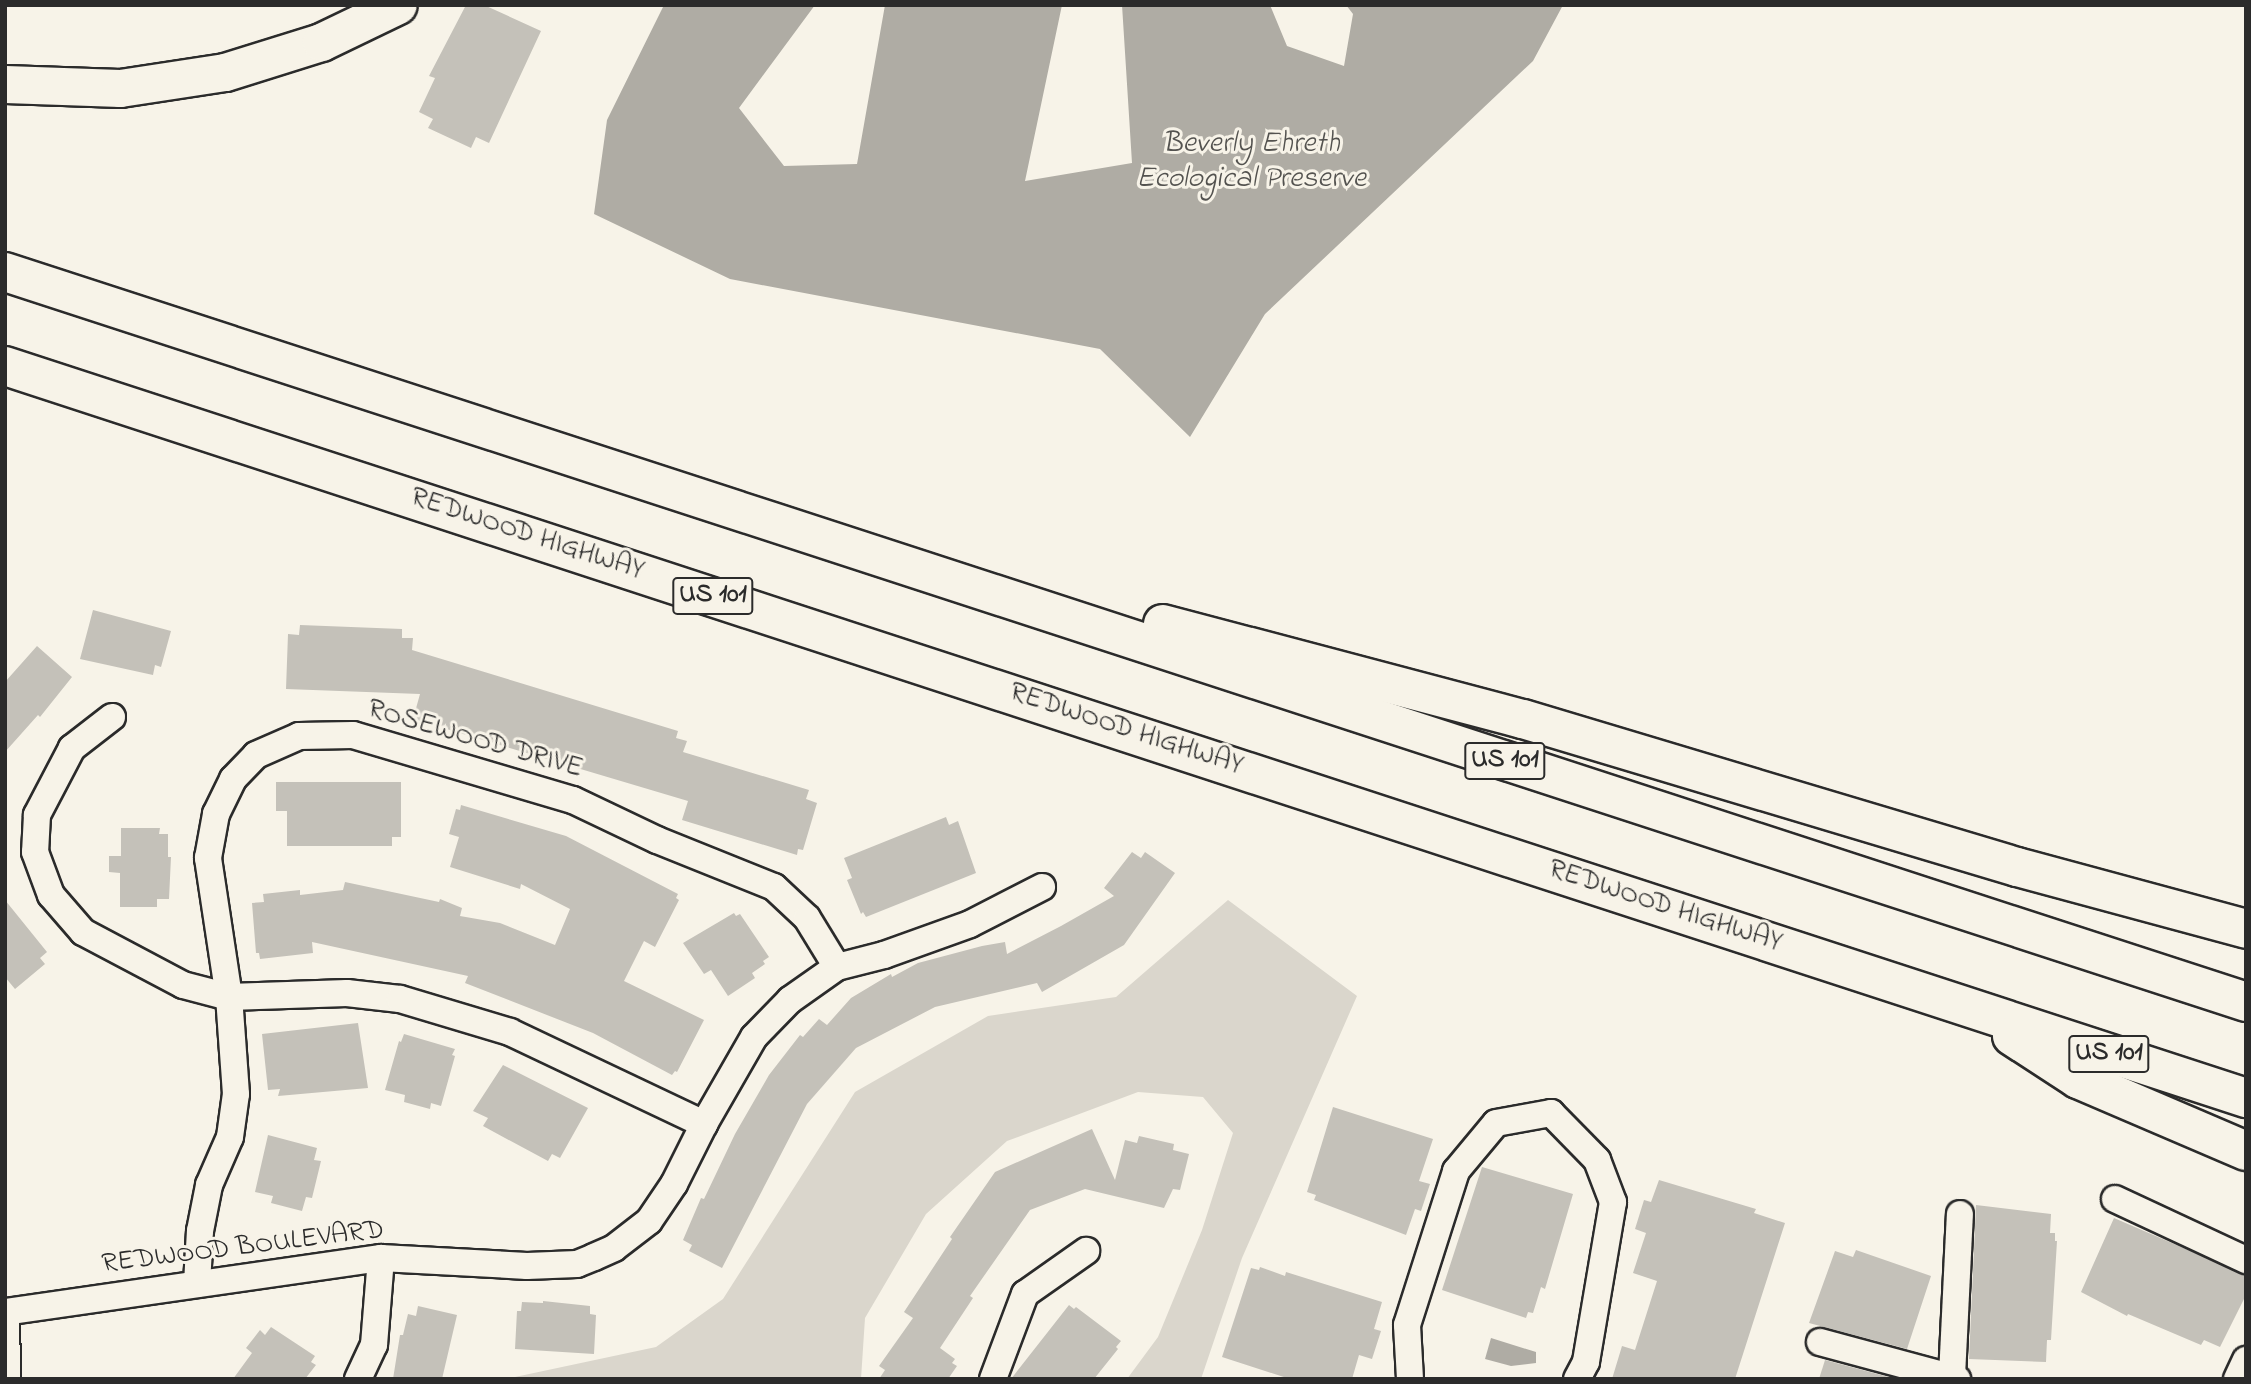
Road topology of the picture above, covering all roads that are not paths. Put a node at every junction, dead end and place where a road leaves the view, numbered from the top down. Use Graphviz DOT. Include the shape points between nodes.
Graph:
graph roads {
  1 [pos="398,5"];
  2 [pos="9,83"];
  3 [pos="5,272"];
  4 [pos="5,366"];
  5 [pos="765,519"];
  6 [pos="112,717"];
  7 [pos="1042,887"];
  8 [pos="2246,929"];
  9 [pos="837,967"];
  10 [pos="229,997"];
  11 [pos="2246,1002"];
  12 [pos="1973,1010"];
  13 [pos="2246,1097"];
  14 [pos="704,1124"];
  15 [pos="2246,1151"];
  16 [pos="2115,1199"];
  17 [pos="1960,1214"];
  18 [pos="1086,1251"];
  19 [pos="381,1258"];
  20 [pos="2246,1260"];
  21 [pos="197,1284"];
  22 [pos="6,1312"];
  23 [pos="1820,1342"];
  24 [pos="2246,1360"];
  25 [pos="1955,1378"];
  26 [pos="7,1379"];
  27 [pos="358,1379"];
  28 [pos="993,1379"];
  29 [pos="1410,1379"];
  30 [pos="1577,1379"];
  31 [pos="2237,1379"];
  1 -- 2 [label="street" via="321,42 225,72 120,88"];
  3 -- 5 [label="highway, US 101"];
  4 -- 12 [label="highway, REDWOOD HIGHWAY / US 101"];
  5 -- 8 [label="highway" via="1523,719 2017,867"];
  5 -- 11 [label="highway, US 101"];
  6 -- 10 [label="street" via="72,748 37,815 35,852 51,895 83,932 183,985"];
  7 -- 9 [label="street, REDWOOD BOULEVARD" via="970,924"];
  9 -- 10 [label="street, ROSEWOOD DRIVE" via="807,918 774,887 573,800 353,735 299,736 256,755 233,779 216,814 208,858"];
  9 -- 14 [label="street, REDWOOD BOULEVARD" via="790,1000 754,1037"];
  10 -- 14 [label="street" via="347,993 400,999 510,1032"];
  10 -- 21 [label="street, ROSEWOOD DRIVE" via="236,1094 230,1137 209,1185"];
  12 -- 13 [label="highway, REDWOOD HIGHWAY / US 101"];
  12 -- 15 [label="highway" via="2078,1079"];
  14 -- 19 [label="street, REDWOOD BOULEVARD" via="649,1221 594,1257 577,1264 527,1265"];
  16 -- 20 [label="street"];
  17 -- 25 [label="street"];
  18 -- 28 [label="street" via="1025,1294"];
  19 -- 21 [label="street, REDWOOD BOULEVARD"];
  19 -- 27 [label="street" via="374,1345"];
  21 -- 22 [label="street, REDWOOD BOULEVARD"];
  22 -- 26 [label="street"];
  23 -- 25 [label="street"];
  24 -- 31 [label="street"];
  29 -- 30 [label="street" via="1407,1325 1456,1171 1496,1124 1551,1113 1597,1160 1613,1202 1586,1362"];
}
